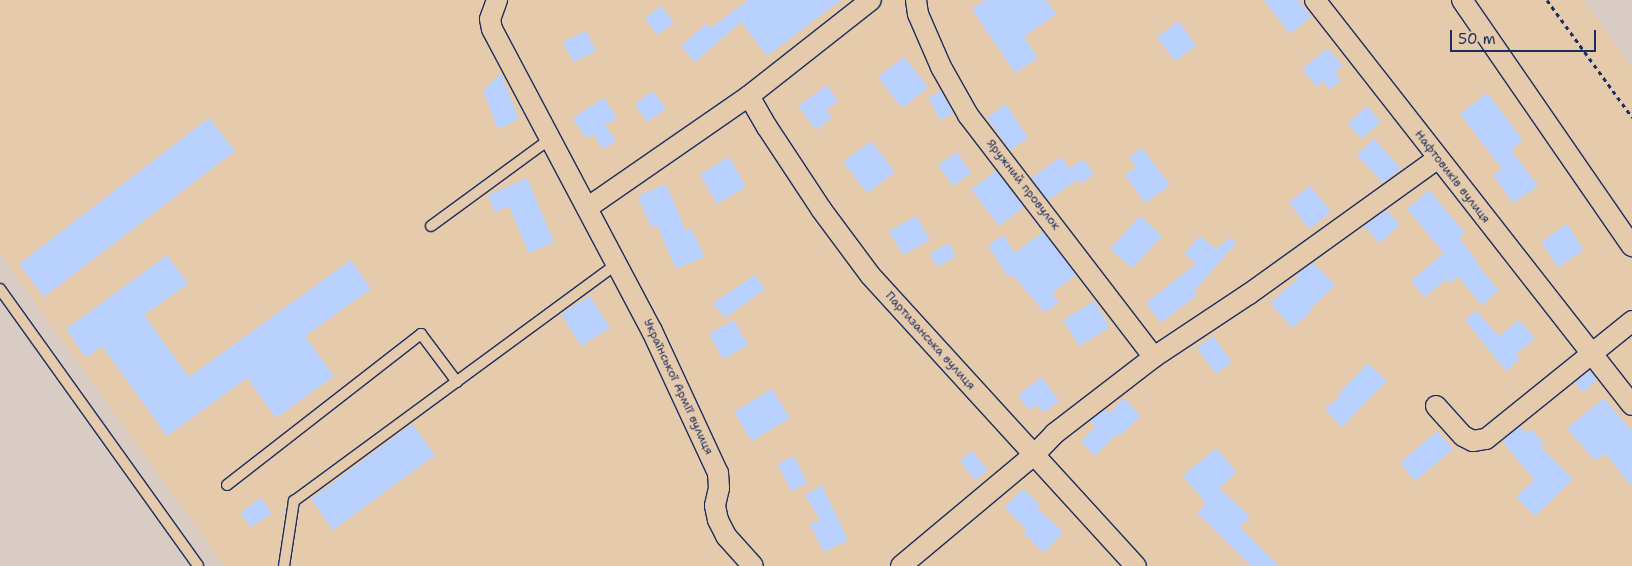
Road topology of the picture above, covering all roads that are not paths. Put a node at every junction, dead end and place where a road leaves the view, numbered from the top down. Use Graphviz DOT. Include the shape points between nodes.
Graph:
graph roads {
  1 [pos="497,0"];
  2 [pos="871,0"];
  3 [pos="916,0"];
  4 [pos="1315,0"];
  5 [pos="1462,0"];
  6 [pos="749,96"];
  7 [pos="550,139"];
  8 [pos="1437,158"];
  9 [pos="587,208"];
  10 [pos="431,226"];
  11 [pos="1632,246"];
  12 [pos="617,264"];
  13 [pos="0,289"];
  14 [pos="1632,321"];
  15 [pos="1592,352"];
  16 [pos="1154,357"];
  17 [pos="457,382"];
  18 [pos="1632,405"];
  19 [pos="1436,406"];
  20 [pos="1035,454"];
  21 [pos="227,484"];
  22 [pos="198,566"];
  23 [pos="284,566"];
  24 [pos="753,566"];
  25 [pos="901,566"];
  26 [pos="1136,566"];
  1 -- 7 [label="street, Української Армії вулиця" via="490,19 492,29"];
  2 -- 6 [label="street"];
  3 -- 16 [label="street, Яружний провулок" via="918,14 941,67 968,115"];
  4 -- 8 [label="street, Нафтовиків вулиця"];
  5 -- 11 [label="street"];
  6 -- 9 [label="street"];
  6 -- 20 [label="street, Партизанська вулиця" via="821,209 870,275"];
  7 -- 9 [label="street, Української Армії вулиця"];
  7 -- 10 [label="lane"];
  8 -- 15 [label="street, Нафтовиків вулиця"];
  8 -- 16 [label="street" via="1249,294"];
  9 -- 12 [label="street, Української Армії вулиця"];
  12 -- 17 [label="lane"];
  12 -- 24 [label="street, Української Армії вулиця" via="718,473 715,506 718,520 726,536"];
  13 -- 22 [label="lane"];
  14 -- 15 [label="street"];
  15 -- 18 [label="street, Нафтовиків вулиця"];
  15 -- 19 [label="street" via="1486,439 1474,441 1463,436"];
  16 -- 20 [label="street" via="1054,434"];
  17 -- 21 [label="lane" via="421,334"];
  17 -- 23 [label="lane" via="294,501"];
  20 -- 25 [label="street"];
  20 -- 26 [label="street, Партизанська вулиця"];
}
